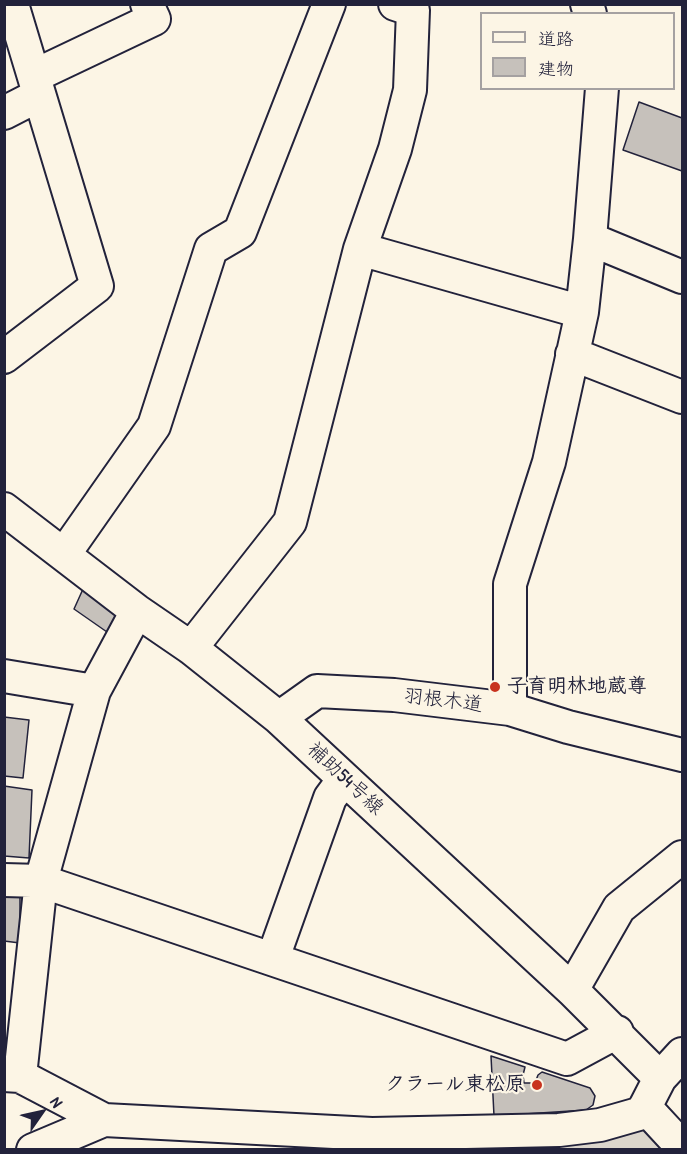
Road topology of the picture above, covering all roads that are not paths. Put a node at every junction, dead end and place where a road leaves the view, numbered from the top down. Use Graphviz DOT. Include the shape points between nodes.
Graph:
graph roads {
  1 [pos="12,4"];
  2 [pos="147,4"];
  3 [pos="329,4"];
  4 [pos="394,4"];
  5 [pos="36,85"];
  6 [pos="602,90"];
  7 [pos="4,113"];
  8 [pos="590,239"];
  9 [pos="360,249"];
  10 [pos="682,277"];
  11 [pos="582,312"];
  12 [pos="572,354"];
  13 [pos="4,357"];
  14 [pos="682,397"];
  15 [pos="4,509"];
  16 [pos="65,554"];
  17 [pos="137,611"];
  18 [pos="191,648"];
  19 [pos="4,676"];
  20 [pos="94,691"];
  21 [pos="510,709"];
  22 [pos="279,718"];
  23 [pos="682,755"];
  24 [pos="345,779"];
  25 [pos="682,857"];
  26 [pos="4,880"];
  27 [pos="41,881"];
  28 [pos="273,958"];
  29 [pos="572,990"];
  30 [pos="617,1032"];
  31 [pos="682,1054"];
  32 [pos="12,1075"];
  33 [pos="660,1078"];
  34 [pos="645,1107"];
  35 [pos="104,1120"];
  36 [pos="682,1147"];
  37 [pos="33,1149"];
  1 -- 5 [label="street"];
  2 -- 5 [label="street" via="154,19"];
  3 -- 16 [label="street" via="240,232 211,249 154,426"];
  4 -- 9 [label="street" via="413,10 410,90 395,149"];
  5 -- 7 [label="street"];
  5 -- 13 [label="street" via="97,286"];
  6 -- 8 [label="street"];
  8 -- 10 [label="street"];
  8 -- 11 [label="street"];
  9 -- 11 [label="street"];
  9 -- 18 [label="street" via="290,522"];
  11 -- 12 [label="street"];
  12 -- 14 [label="street"];
  12 -- 21 [label="street" via="549,462 510,584"];
  15 -- 16 [label="street, 補助54号線"];
  16 -- 17 [label="street, 補助54号線"];
  17 -- 18 [label="street, 補助54号線"];
  17 -- 20 [label="street"];
  18 -- 22 [label="street, 補助54号線"];
  19 -- 20 [label="street"];
  20 -- 27 [label="street"];
  21 -- 22 [label="street, 羽根木道" via="394,695 317,691"];
  21 -- 23 [label="street, 羽根木道"];
  22 -- 24 [label="street, 補助54号線"];
  24 -- 28 [label="street" via="330,798"];
  24 -- 29 [label="street, 補助54号線"];
  25 -- 29 [label="street" via="619,908"];
  26 -- 27 [label="street"];
  27 -- 28 [label="street"];
  27 -- 32 [label="street"];
  28 -- 30 [label="street" via="567,1059"];
  29 -- 30 [label="street, 補助54号線"];
  30 -- 33 [label="street, 補助54号線"];
  31 -- 33 [label="street"];
  32 -- 35 [label="street"];
  33 -- 34 [label="street"];
  34 -- 35 [label="street" via="642,1113 600,1125 559,1130 372,1134"];
  34 -- 36 [label="street"];
  35 -- 37 [label="street"];
}
